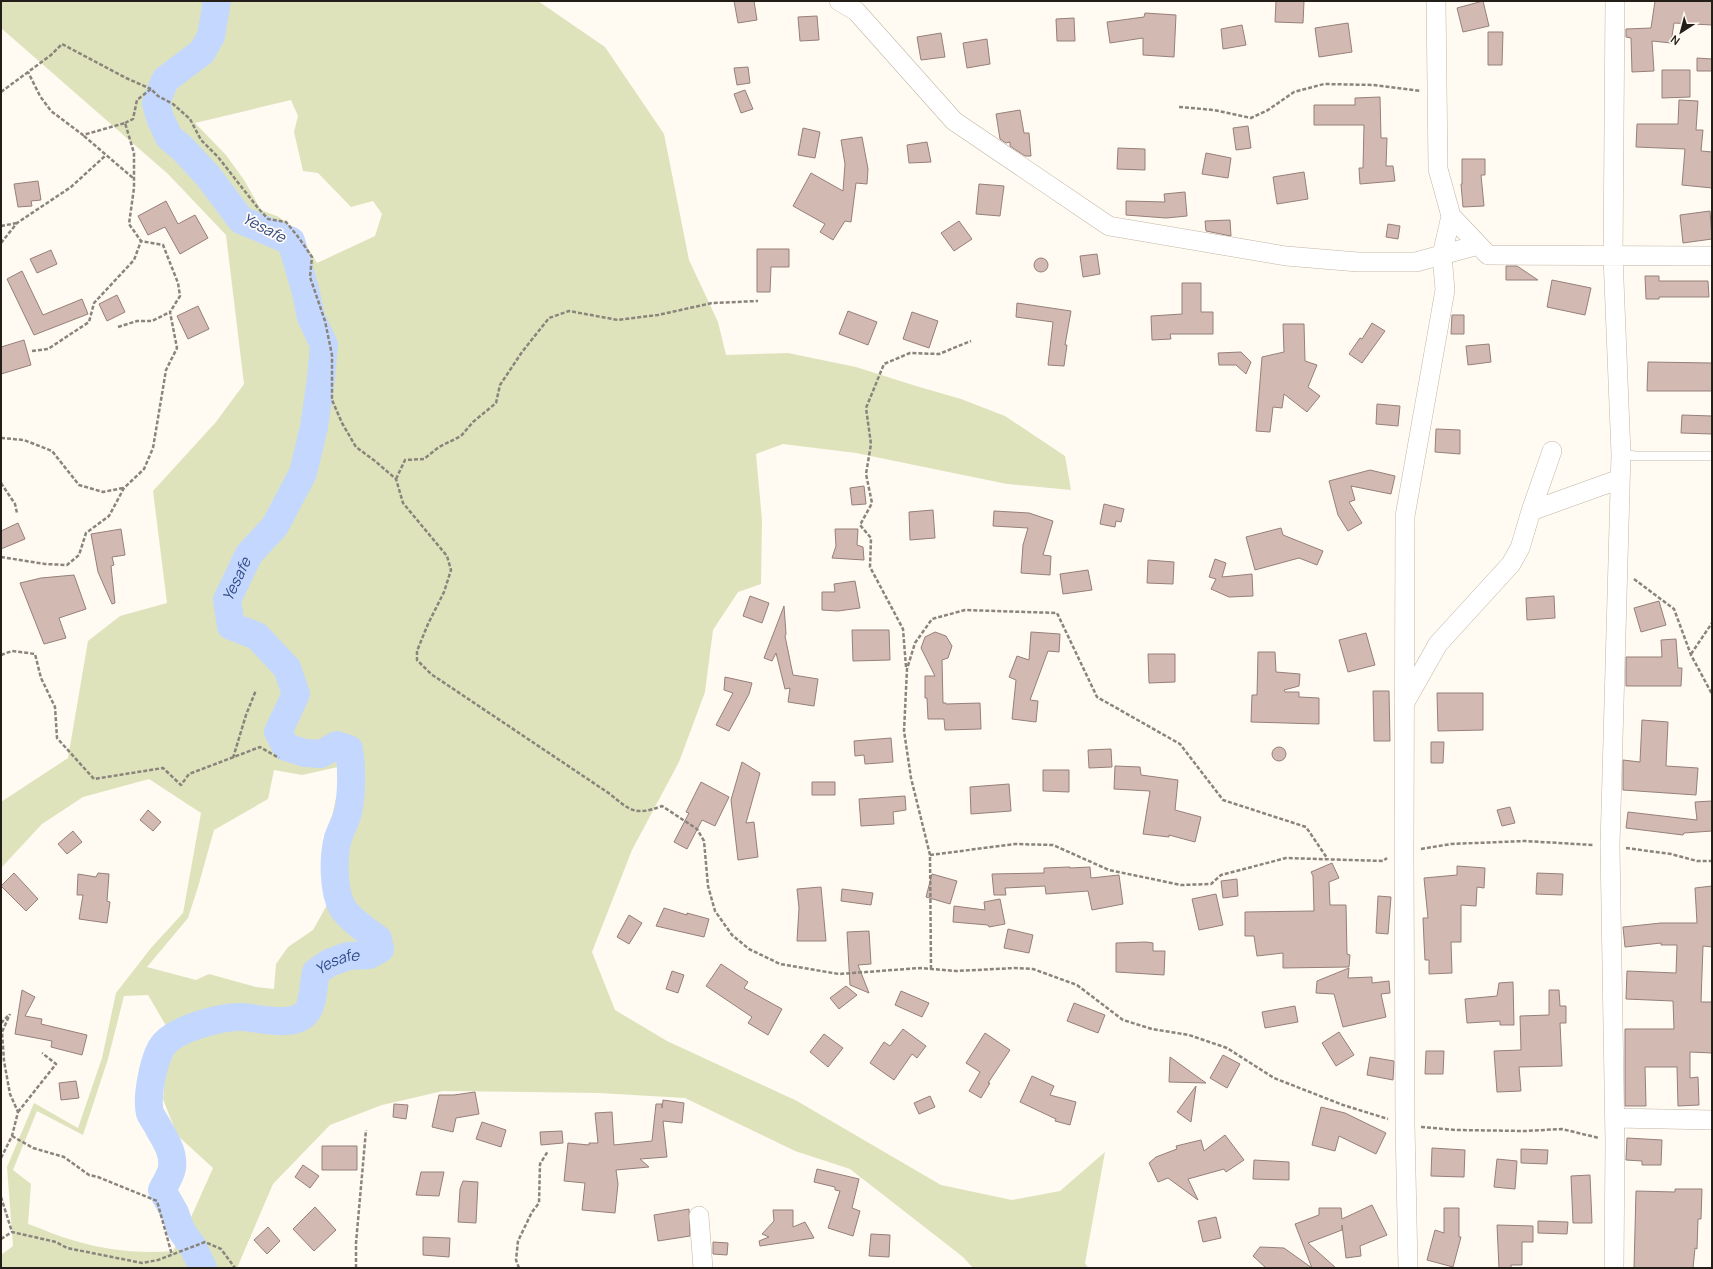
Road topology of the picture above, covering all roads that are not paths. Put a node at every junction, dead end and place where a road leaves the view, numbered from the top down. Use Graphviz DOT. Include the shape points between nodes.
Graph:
graph roads {
  1 [pos="839,1"];
  2 [pos="1436,1"];
  3 [pos="1615,1"];
  4 [pos="1451,216"];
  5 [pos="1478,245"];
  6 [pos="1442,255"];
  7 [pos="1613,256"];
  8 [pos="1712,256"];
  9 [pos="1552,451"];
  10 [pos="1621,454"];
  11 [pos="1712,456"];
  12 [pos="1620,479"];
  13 [pos="1531,511"];
  14 [pos="1403,705"];
  15 [pos="1615,1118"];
  16 [pos="1712,1120"];
  17 [pos="699,1216"];
  18 [pos="703,1268"];
  19 [pos="1408,1268"];
  20 [pos="1614,1268"];
  1 -- 6 [label="street" via="856,11 954,121 1109,226 1286,256 1350,262 1416,262"];
  2 -- 4 [label="street" via="1438,169"];
  3 -- 7 [label="street"];
  4 -- 5 [label="street"];
  4 -- 6 [label="street"];
  5 -- 6 [label="street"];
  5 -- 7 [label="street" via="1488,255"];
  6 -- 14 [label="street" via="1445,290 1405,516"];
  7 -- 8 [label="street"];
  7 -- 10 [label="street"];
  9 -- 13 [label="street"];
  10 -- 11 [label="lane"];
  10 -- 12 [label="street"];
  12 -- 13 [label="street"];
  12 -- 15 [label="street" via="1610,846"];
  13 -- 14 [label="street" via="1520,548 1511,564 1438,644"];
  14 -- 19 [label="street"];
  15 -- 16 [label="street"];
  15 -- 20 [label="street"];
  17 -- 18 [label="street"];
}
